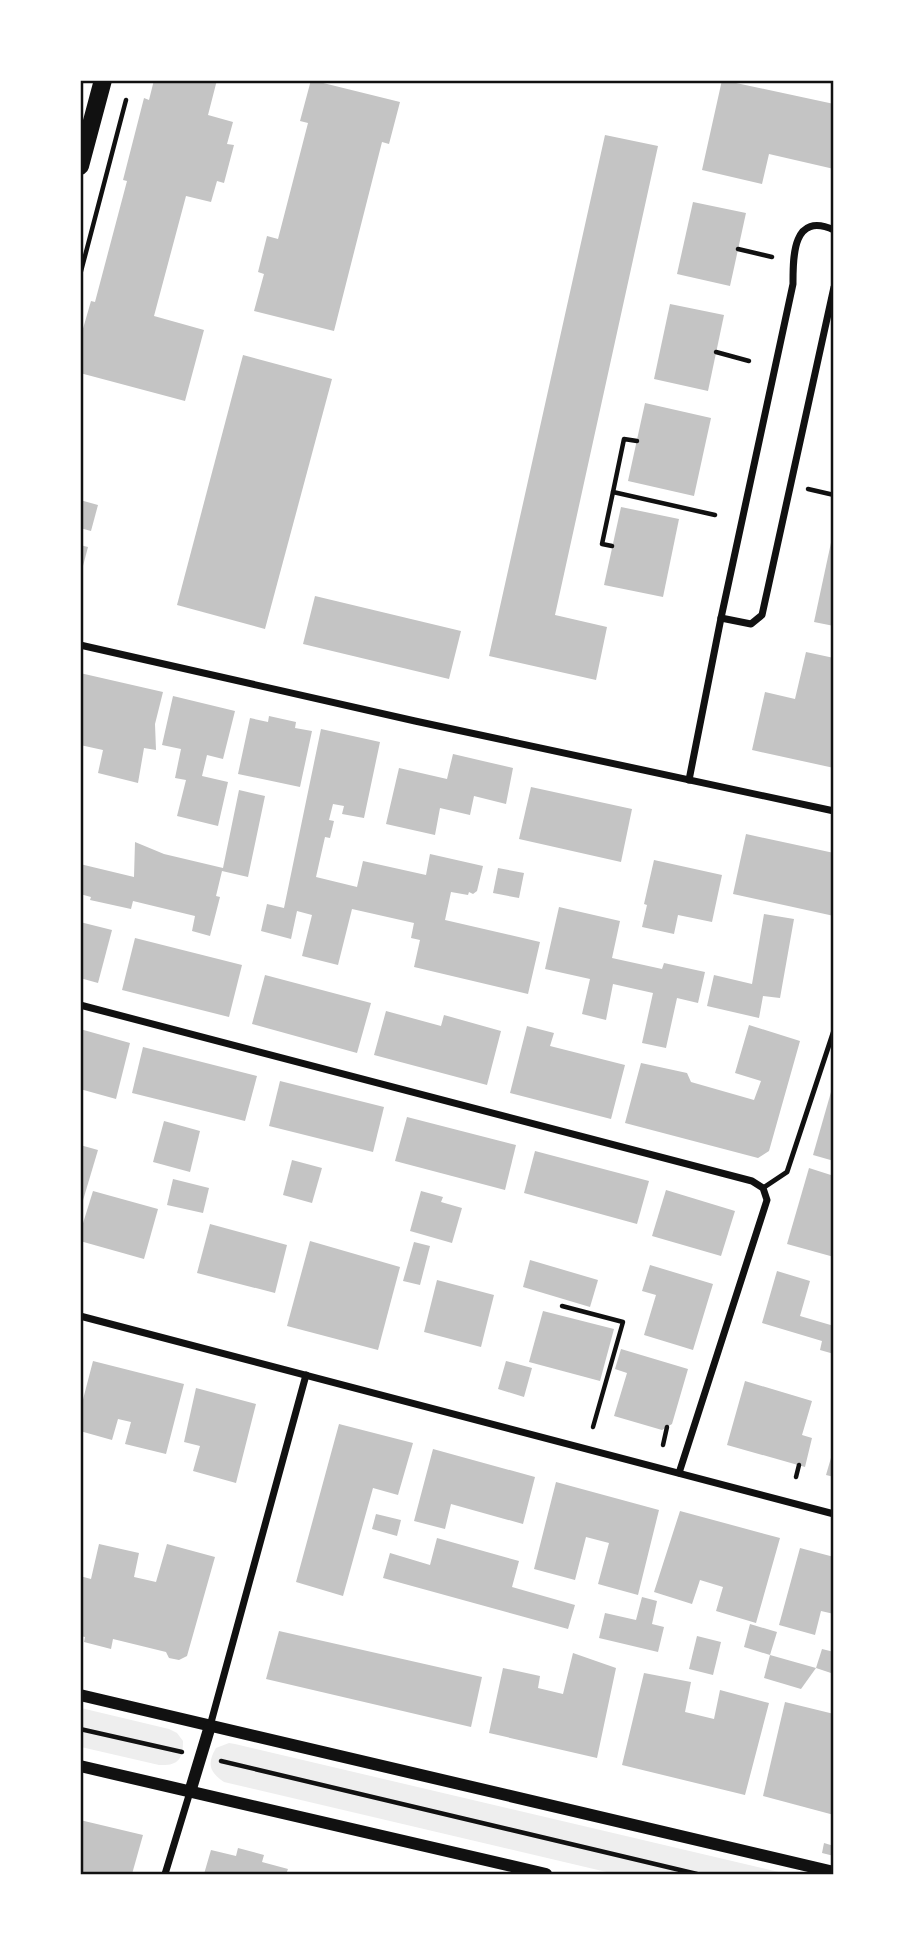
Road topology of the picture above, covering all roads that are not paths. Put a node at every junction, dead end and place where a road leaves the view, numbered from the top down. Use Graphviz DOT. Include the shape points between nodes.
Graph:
graph roads {
  1 [pos="103,80"];
  2 [pos="80,166"];
  3 [pos="834,230"];
  4 [pos="834,287"];
  5 [pos="721,618"];
  6 [pos="80,645"];
  7 [pos="689,780"];
  8 [pos="834,811"];
  9 [pos="80,1005"];
  10 [pos="834,1030"];
  11 [pos="763,1188"];
  12 [pos="80,1316"];
  13 [pos="306,1375"];
  14 [pos="679,1473"];
  15 [pos="834,1514"];
  16 [pos="80,1695"];
  17 [pos="210,1726"];
  18 [pos="80,1766"];
  19 [pos="190,1791"];
  20 [pos="834,1872"];
  21 [pos="166,1874"];
  22 [pos="545,1874"];
  1 -- 2 [label="main road"];
  3 -- 5 [label="street" via="815,226 799,236 795,245 793,284"];
  4 -- 5 [label="street" via="762,615 751,624"];
  5 -- 7 [label="street"];
  6 -- 7 [label="street"];
  7 -- 8 [label="street"];
  9 -- 11 [label="street" via="752,1181"];
  10 -- 11 [label="lane" via="787,1172"];
  11 -- 14 [label="street" via="766,1200"];
  12 -- 13 [label="street"];
  13 -- 14 [label="street"];
  13 -- 17 [label="street"];
  14 -- 15 [label="street"];
  16 -- 17 [label="street"];
  17 -- 19 [label="street"];
  17 -- 20 [label="street"];
  18 -- 19 [label="street"];
  19 -- 21 [label="street"];
  19 -- 22 [label="street"];
}
